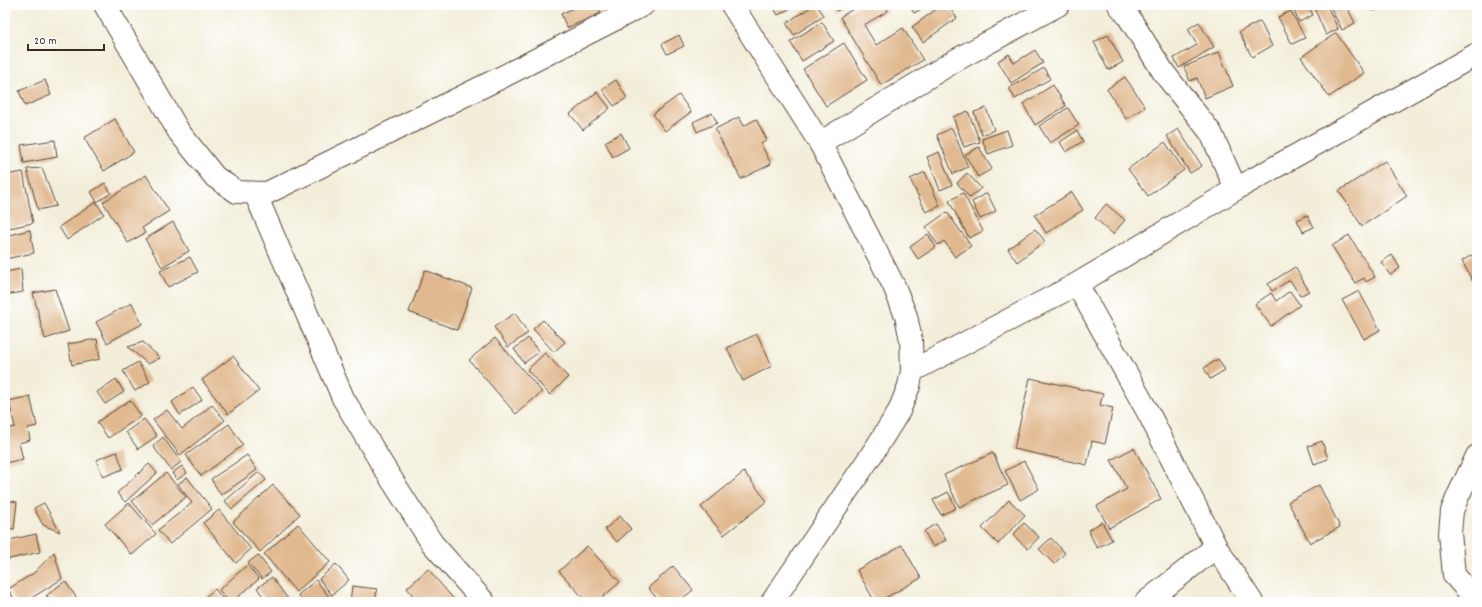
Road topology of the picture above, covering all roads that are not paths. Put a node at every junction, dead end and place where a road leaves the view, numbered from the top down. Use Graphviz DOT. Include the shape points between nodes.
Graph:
graph roads {
  1 [pos="105,5"];
  2 [pos="643,5"];
  3 [pos="732,5"];
  4 [pos="1058,5"];
  5 [pos="1119,5"];
  6 [pos="1475,59"];
  7 [pos="820,143"];
  8 [pos="1236,190"];
  9 [pos="255,193"];
  10 [pos="1077,284"];
  11 [pos="912,371"];
  12 [pos="1477,456"];
  13 [pos="1216,547"];
  14 [pos="1477,601"];
  15 [pos="484,602"];
  16 [pos="772,602"];
  17 [pos="1146,602"];
  18 [pos="1252,602"];
  1 -- 9 [label="street" via="184,138 216,177 236,192"];
  2 -- 9 [label="street" via="267,193"];
  3 -- 7 [label="street"];
  4 -- 7 [label="street" via="956,60"];
  5 -- 8 [label="street" via="1164,73 1211,133"];
  6 -- 8 [label="street"];
  7 -- 11 [label="street" via="894,286 908,322"];
  8 -- 10 [label="street"];
  9 -- 15 [label="street" via="343,398 432,543"];
  10 -- 11 [label="street"];
  10 -- 13 [label="street" via="1150,416"];
  11 -- 16 [label="street" via="899,411"];
  12 -- 14 [label="street" via="1452,511 1450,533 1454,575"];
  13 -- 17 [label="street"];
  13 -- 18 [label="street"];
}
